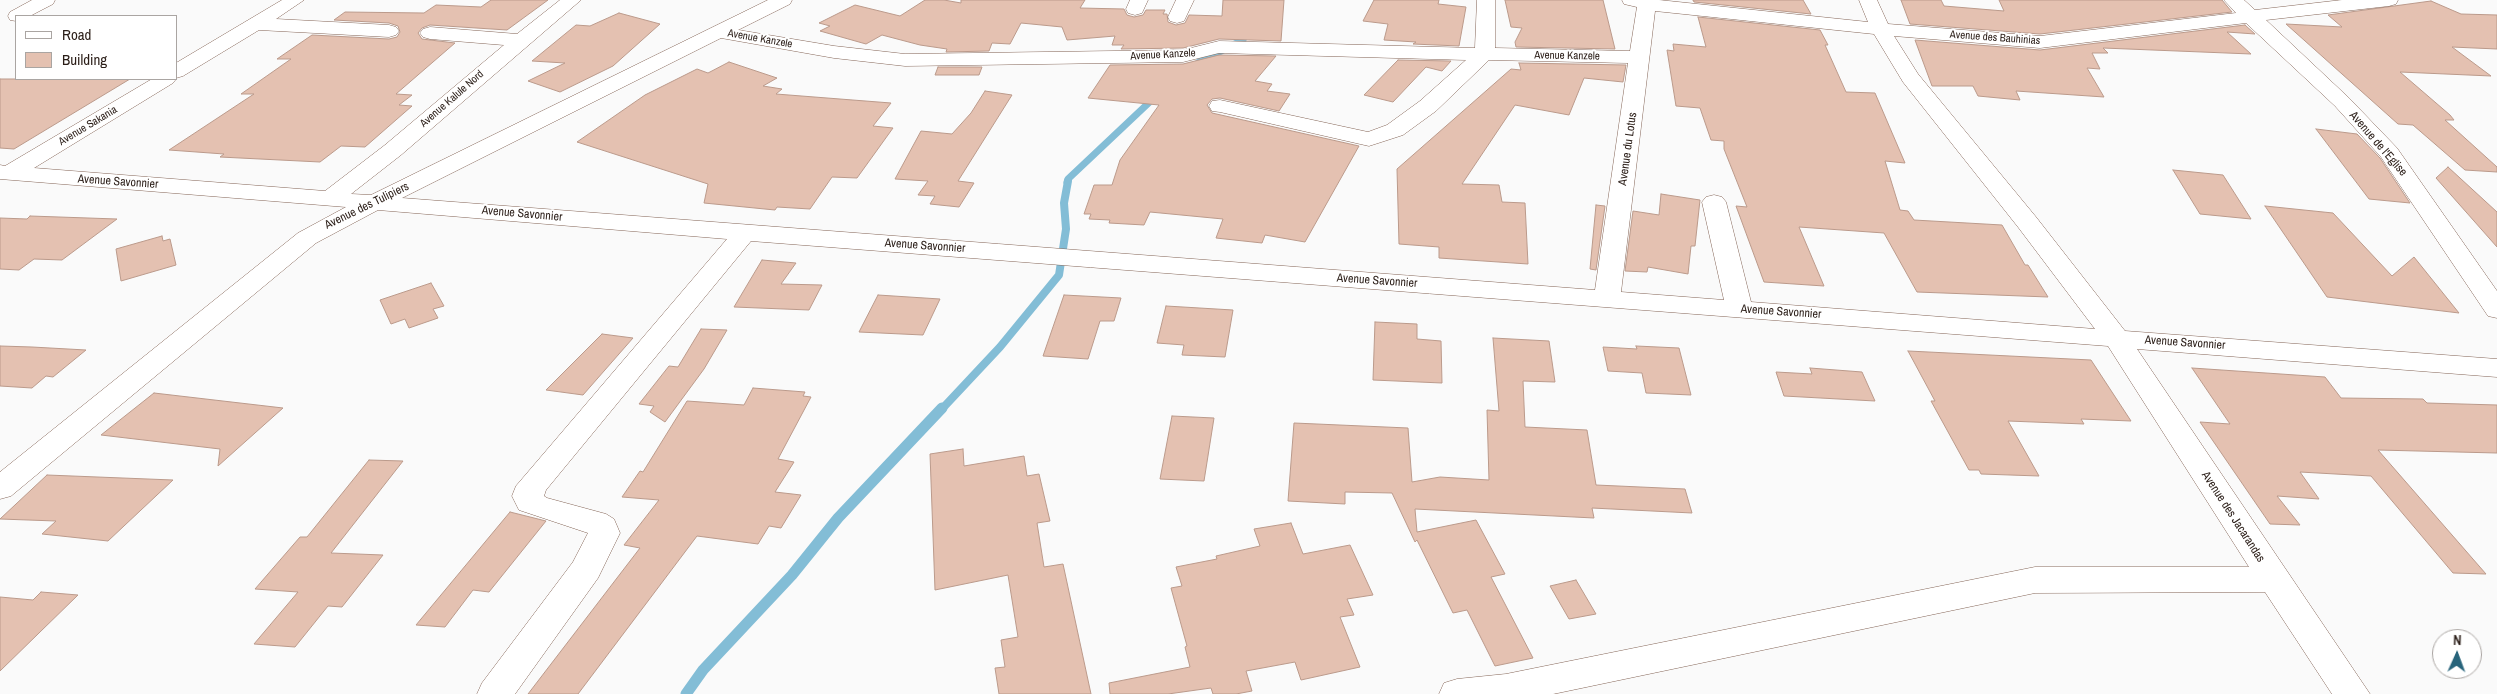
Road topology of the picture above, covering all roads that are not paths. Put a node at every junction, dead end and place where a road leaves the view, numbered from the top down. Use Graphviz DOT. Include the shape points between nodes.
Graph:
graph roads {
  1 [pos="46,0"];
  2 [pos="295,0"];
  3 [pos="572,0"];
  4 [pos="783,0"];
  5 [pos="1486,0"];
  6 [pos="1868,0"];
  7 [pos="2233,0"];
  8 [pos="2389,0"];
  9 [pos="1642,2"];
  10 [pos="19,15"];
  11 [pos="15,17"];
  12 [pos="2252,18"];
  13 [pos="257,24"];
  14 [pos="0,26"];
  15 [pos="1879,28"];
  16 [pos="389,30"];
  17 [pos="718,32"];
  18 [pos="430,33"];
  19 [pos="521,40"];
  20 [pos="1483,54"];
  21 [pos="1639,57"];
  22 [pos="178,71"];
  23 [pos="164,80"];
  24 [pos="1220,106"];
  25 [pos="5,173"];
  26 [pos="331,198"];
  27 [pos="375,202"];
  28 [pos="1714,202"];
  29 [pos="745,233"];
  30 [pos="1608,298"];
  31 [pos="1739,309"];
  32 [pos="2497,310"];
  33 [pos="2116,338"];
  34 [pos="2497,368"];
  35 [pos="0,488"];
  36 [pos="2274,580"];
  37 [pos="495,694"];
  38 [pos="1458,694"];
  39 [pos="2352,694"];
  1 -- 10 [label="street"];
  2 -- 13 [label="street"];
  3 -- 19 [label="street, Avenue Kalule Nord"];
  4 -- 17 [label="street, Avenue des Tulipiers"];
  5 -- 20 [label="street"];
  6 -- 15 [label="street, Avenue des Jacarandas"];
  7 -- 12 [label="street, Avenue de l'Eglise"];
  8 -- 12 [label="street, Avenue des Bauhinias"];
  9 -- 15 [label="street, Avenue des Bauhinias"];
  9 -- 21 [label="street, Avenue du Lotus"];
  11 -- 14 [label="street"];
  12 -- 15 [label="street, Avenue des Bauhinias" via="2040,42"];
  12 -- 32 [label="street, Avenue de l'Eglise" via="2342,102 2389,153"];
  13 -- 16 [label="street"];
  13 -- 22 [label="street"];
  15 -- 33 [label="street, Avenue des Jacarandas" via="1910,78"];
  17 -- 20 [label="street, Avenue Kanzele" via="834,52 905,60 1183,56 1224,47"];
  17 -- 27 [label="street, Avenue des Tulipiers"];
  18 -- 19 [label="street"];
  19 -- 26 [label="street, Avenue Kalule Nord" via="393,150"];
  20 -- 21 [label="street, Avenue Kanzele"];
  20 -- 24 [label="street" via="1428,106 1395,130 1369,139"];
  21 -- 30 [label="street, Avenue du Lotus"];
  23 -- 25 [label="street, Avenue Sakania"];
  25 -- 26 [label="street, Avenue Savonnier"];
  26 -- 27 [label="street, Avenue Savonnier"];
  27 -- 29 [label="street, Avenue Savonnier"];
  27 -- 35 [label="street, Avenue des Tulipiers" via="307,238"];
  28 -- 31 [label="street"];
  29 -- 30 [label="street, Avenue Savonnier"];
  29 -- 37 [label="street" via="532,486 528,496 530,502 595,522 603,527 604,533 586,569"];
  30 -- 31 [label="street, Avenue Savonnier"];
  31 -- 33 [label="street, Avenue Savonnier"];
  33 -- 34 [label="street, Avenue Savonnier"];
  33 -- 36 [label="street, Avenue des Jacarandas"];
  36 -- 38 [label="street" via="2035,580 1506,690"];
  36 -- 39 [label="street, Avenue des Jacarandas"];
}
